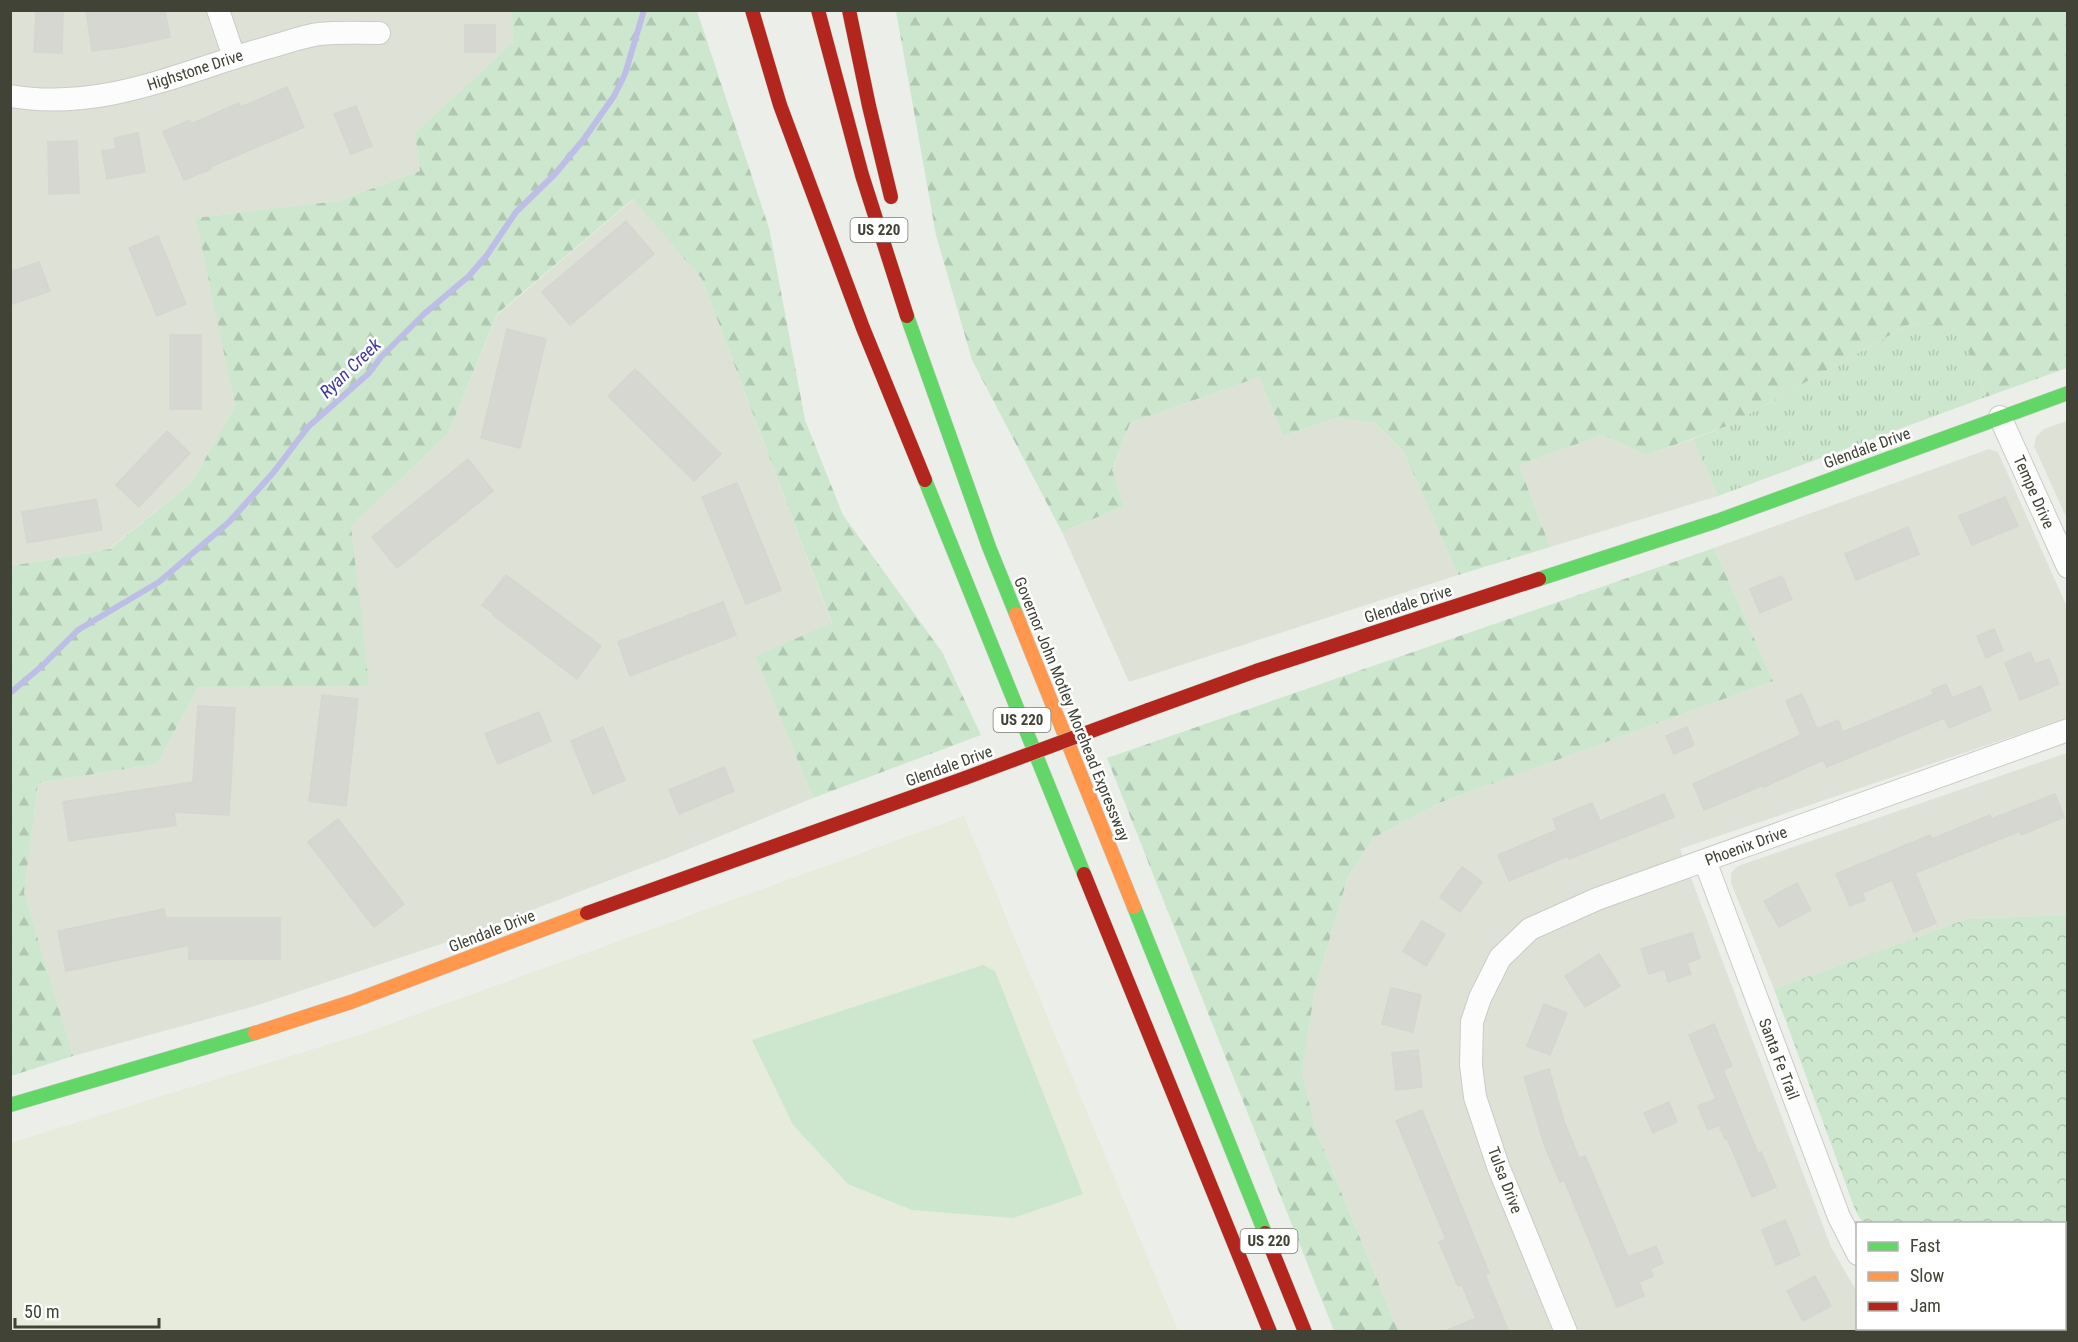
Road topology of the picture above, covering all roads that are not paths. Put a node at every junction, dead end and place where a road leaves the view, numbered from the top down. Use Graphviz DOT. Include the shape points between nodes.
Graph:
graph roads {
  1 [pos="218,10"];
  2 [pos="752,10"];
  3 [pos="818,10"];
  4 [pos="849,10"];
  5 [pos="379,33"];
  6 [pos="234,57"];
  7 [pos="754,66"];
  8 [pos="10,96"];
  9 [pos="780,105"];
  10 [pos="895,214"];
  11 [pos="925,324"];
  12 [pos="925,371"];
  13 [pos="2067,393"];
  14 [pos="2001,417"];
  15 [pos="2067,567"];
  16 [pos="2067,730"];
  17 [pos="1705,861"];
  18 [pos="1472,1022"];
  19 [pos="10,1105"];
  20 [pos="1856,1252"];
  21 [pos="1270,1332"];
  22 [pos="1305,1332"];
  23 [pos="1566,1332"];
  1 -- 6 [label="street"];
  2 -- 9 [label="main road, US 220"];
  3 -- 12 [label="main road, Governor John Motley Morehead Expressway / US 220" via="866,186"];
  4 -- 10 [label="main road"];
  5 -- 6 [label="street, Highstone Drive" via="318,34"];
  6 -- 8 [label="street, Highstone Drive" via="169,81 100,97"];
  7 -- 9 [label="main road"];
  9 -- 21 [label="main road, US 220" via="863,328"];
  11 -- 12 [label="main road"];
  12 -- 22 [label="main road, Governor John Motley Morehead Expressway / US 220" via="989,548"];
  13 -- 14 [label="main road, Glendale Drive"];
  14 -- 15 [label="street, Tempe Drive"];
  14 -- 19 [label="main road, Glendale Drive, bridge" via="1717,520 1148,710 351,1002"];
  16 -- 17 [label="street, Phoenix Drive"];
  17 -- 18 [label="street, Phoenix Drive" via="1598,899 1530,929 1500,958"];
  17 -- 20 [label="street, Santa Fe Trail" via="1831,1196"];
  18 -- 23 [label="street, Tulsa Drive" via="1475,1097 1498,1166"];
}
